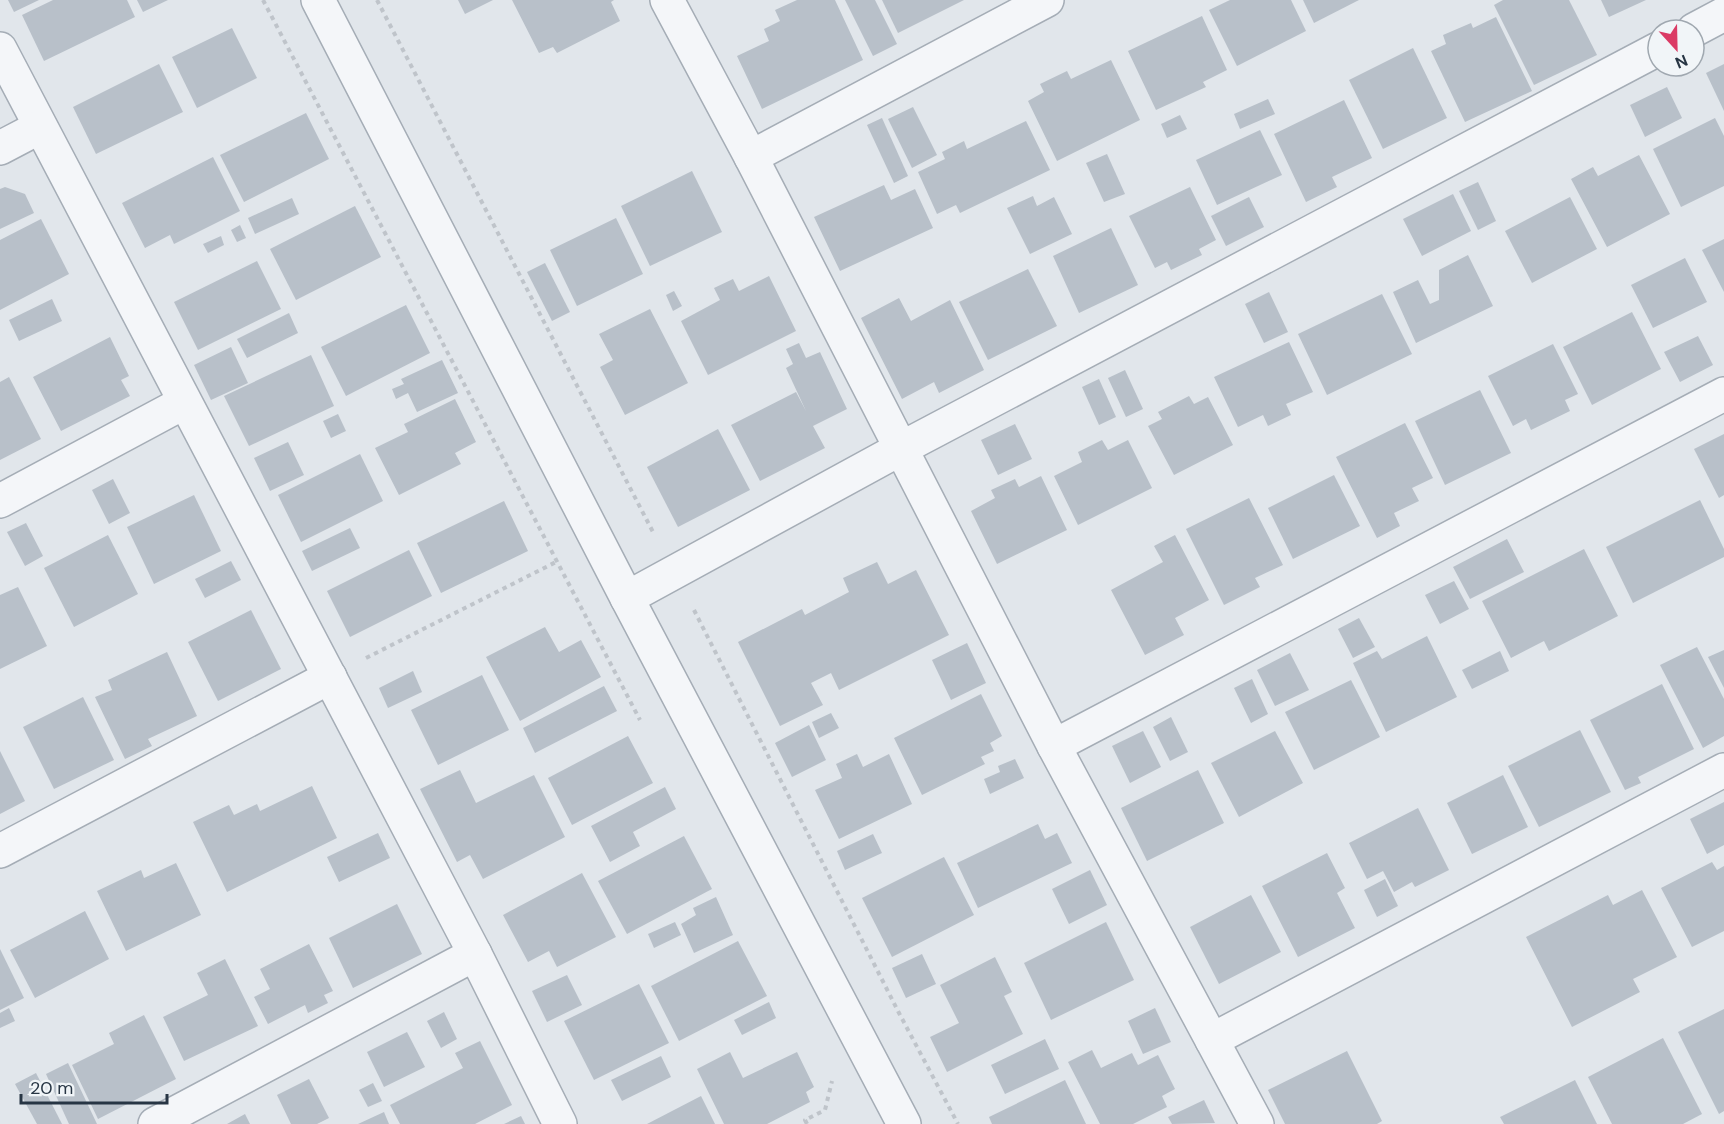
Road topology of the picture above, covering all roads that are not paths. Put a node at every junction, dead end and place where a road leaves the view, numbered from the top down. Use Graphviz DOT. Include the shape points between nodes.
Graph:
graph roads {
  1 [pos="318,0"];
  2 [pos="667,0"];
  3 [pos="1047,0"];
  4 [pos="1724,14"];
  5 [pos="1706,24"];
  6 [pos="0,50"];
  7 [pos="1646,55"];
  8 [pos="40,127"];
  9 [pos="0,148"];
  10 [pos="751,157"];
  11 [pos="1724,394"];
  12 [pos="183,403"];
  13 [pos="900,449"];
  14 [pos="0,501"];
  15 [pos="627,598"];
  16 [pos="330,677"];
  17 [pos="1054,746"];
  18 [pos="1724,770"];
  19 [pos="0,851"];
  20 [pos="475,954"];
  21 [pos="1212,1040"];
  22 [pos="892,1120"];
  23 [pos="155,1124"];
  24 [pos="560,1124"];
  25 [pos="1257,1124"];
  1 -- 15 [label="street"];
  2 -- 10 [label="street"];
  3 -- 10 [label="street"];
  4 -- 5 [label="street"];
  6 -- 8 [label="street"];
  7 -- 13 [label="street"];
  8 -- 9 [label="street"];
  8 -- 12 [label="street"];
  10 -- 13 [label="street"];
  11 -- 17 [label="street"];
  12 -- 14 [label="street"];
  12 -- 16 [label="street"];
  13 -- 15 [label="street"];
  13 -- 17 [label="street"];
  15 -- 22 [label="street"];
  16 -- 19 [label="street"];
  16 -- 20 [label="street"];
  17 -- 21 [label="street"];
  18 -- 21 [label="street"];
  20 -- 23 [label="street"];
  20 -- 24 [label="street"];
  21 -- 25 [label="street"];
}
